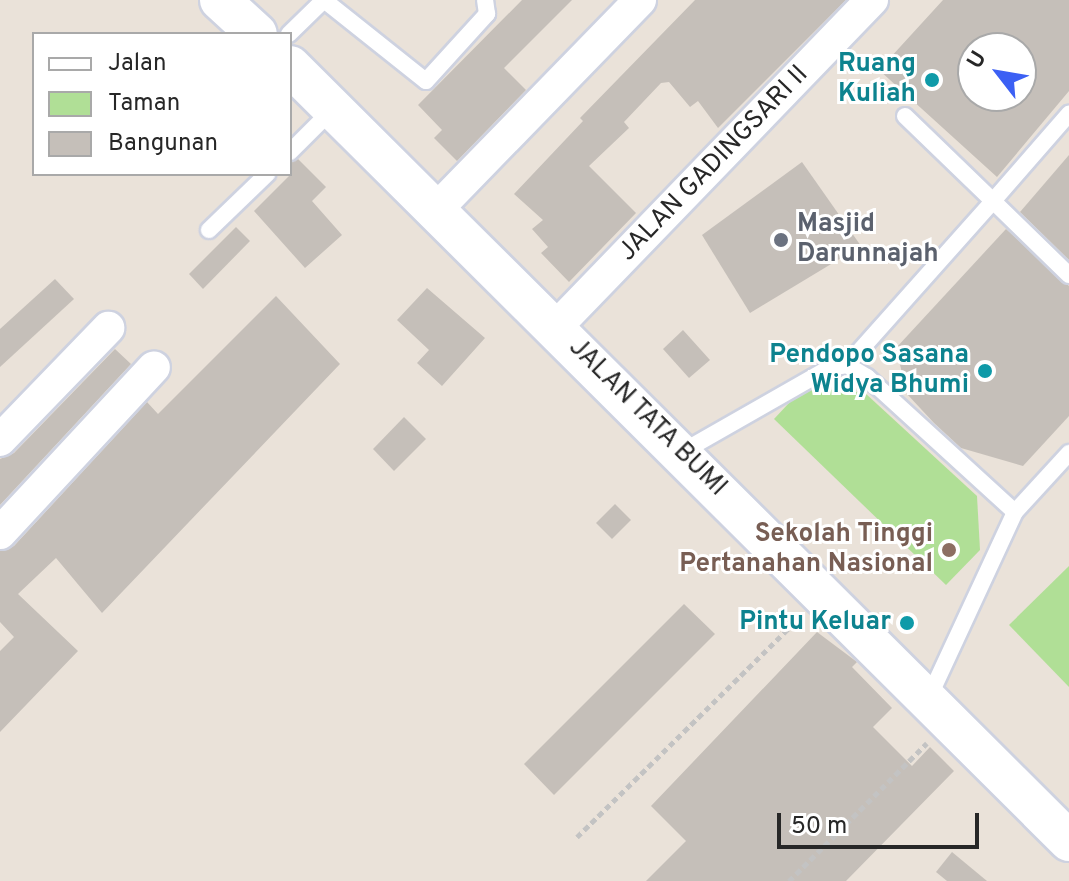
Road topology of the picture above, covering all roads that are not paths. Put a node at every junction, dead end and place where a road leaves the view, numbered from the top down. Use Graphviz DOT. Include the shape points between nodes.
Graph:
graph roads {
  1 [pos="220,0"];
  2 [pos="485,0"];
  3 [pos="640,0"];
  4 [pos="872,0"];
  5 [pos="255,32"];
  6 [pos="291,32"];
  7 [pos="292,68"];
  8 [pos="334,108"];
  9 [pos="1069,114"];
  10 [pos="905,116"];
  11 [pos="292,150"];
  12 [pos="265,176"];
  13 [pos="993,201"];
  14 [pos="433,213"];
  15 [pos="209,230"];
  16 [pos="1069,275"];
  17 [pos="556,327"];
  18 [pos="108,328"];
  19 [pos="847,365"];
  20 [pos="154,367"];
  21 [pos="0,440"];
  22 [pos="682,452"];
  23 [pos="1069,453"];
  24 [pos="1015,512"];
  25 [pos="0,533"];
  26 [pos="939,709"];
  27 [pos="1069,841"];
  1 -- 5 [label="street"];
  2 -- 6 [label="lane" via="487,14 426,81 324,0"];
  3 -- 14 [label="street"];
  4 -- 17 [label="street, JALAN GADINGSARI II"];
  7 -- 8 [label="street, JALAN TATA BUMI"];
  8 -- 11 [label="lane"];
  8 -- 14 [label="street, JALAN TATA BUMI"];
  9 -- 13 [label="lane"];
  10 -- 13 [label="lane"];
  12 -- 15 [label="lane"];
  13 -- 16 [label="lane"];
  13 -- 19 [label="lane"];
  14 -- 17 [label="street, JALAN TATA BUMI"];
  17 -- 22 [label="street, JALAN TATA BUMI"];
  18 -- 21 [label="street"];
  19 -- 22 [label="lane" via="829,368"];
  19 -- 24 [label="lane" via="867,377"];
  20 -- 25 [label="street"];
  22 -- 26 [label="street, JALAN TATA BUMI"];
  23 -- 24 [label="lane"];
  24 -- 26 [label="lane"];
  26 -- 27 [label="street, JALAN TATA BUMI"];
}
